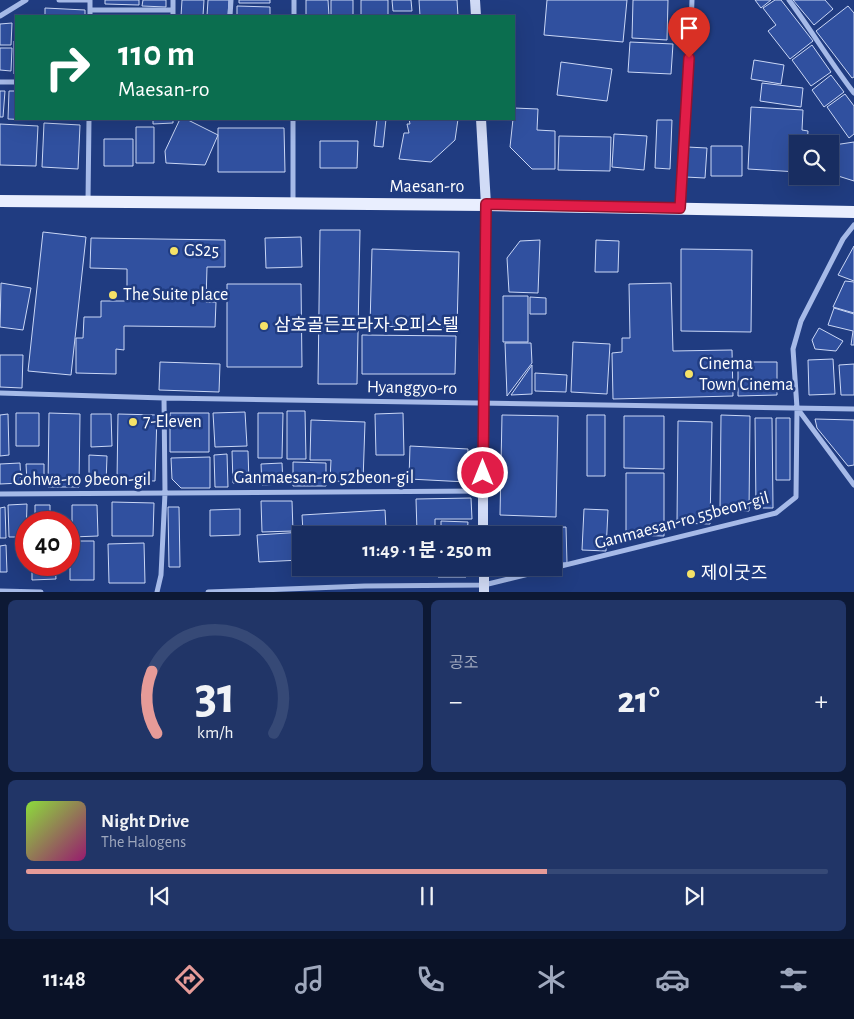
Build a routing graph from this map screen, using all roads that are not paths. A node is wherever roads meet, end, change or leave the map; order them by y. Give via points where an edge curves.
1 (26, 0) edge
2 (59, 0) edge
3 (90, 0) edge
4 (173, 0) edge
5 (231, 0) edge
6 (294, 0) edge
7 (475, 0) edge
8 (692, 0) edge
9 (788, 0) edge
10 (173, 10) junction
11 (90, 13) edge
12 (173, 15) edge
13 (230, 15) edge
14 (294, 15) edge
15 (476, 15) edge
16 (0, 16) edge
17 (0, 82) edge
18 (15, 82) edge
19 (854, 93) edge
20 (89, 120) edge
21 (293, 120) edge
22 (481, 120) edge
23 (0, 201) edge
24 (88, 201) junction
25 (293, 203) junction
26 (486, 204) junction
27 (680, 208) junction
28 (854, 212) edge
29 (854, 224) edge
30 (0, 393) edge
31 (164, 398) junction
32 (483, 402) junction
33 (797, 408) junction
34 (854, 409) edge
35 (854, 485) edge
36 (483, 491) junction
37 (165, 493) junction
38 (0, 494) edge
39 (484, 526) edge
40 (365, 586) junction
41 (484, 588) edge
42 (0, 591) edge
43 (40, 592) edge
44 (157, 592) edge
45 (208, 592) edge
46 (360, 592) edge

1 - 16 street
2 - 3 street
3 - 11 street
4 - 10 street
5 - 13 street
6 - 14 street
7 - 15 street
8 - 27 street
9 - 19 street
10 - 11 street
10 - 12 street
17 - 18 street
20 - 24 street
21 - 25 street
22 - 26 street
23 - 24 main road, Maesan-ro
24 - 25 main road, Maesan-ro
25 - 26 main road, Maesan-ro
26 - 27 main road, Maesan-ro
26 - 32 street
27 - 28 main road, Maesan-ro
29 - 33 street via 801,321 793,349
30 - 31 street, Hyanggyo-ro
31 - 32 street, Hyanggyo-ro
31 - 37 street
32 - 33 street, Hyanggyo-ro
32 - 36 street
33 - 34 street, Hyanggyo-ro
33 - 35 street
33 - 41 street, Ganmaesan-ro 55beon-gil via 796,497 776,513
36 - 37 street, Ganmaesan-ro 52beon-gil
36 - 39 street
37 - 38 street, Gohwa-ro 9beon-gil
37 - 44 street via 161,575
40 - 41 street
40 - 45 street
40 - 46 street
42 - 43 street

